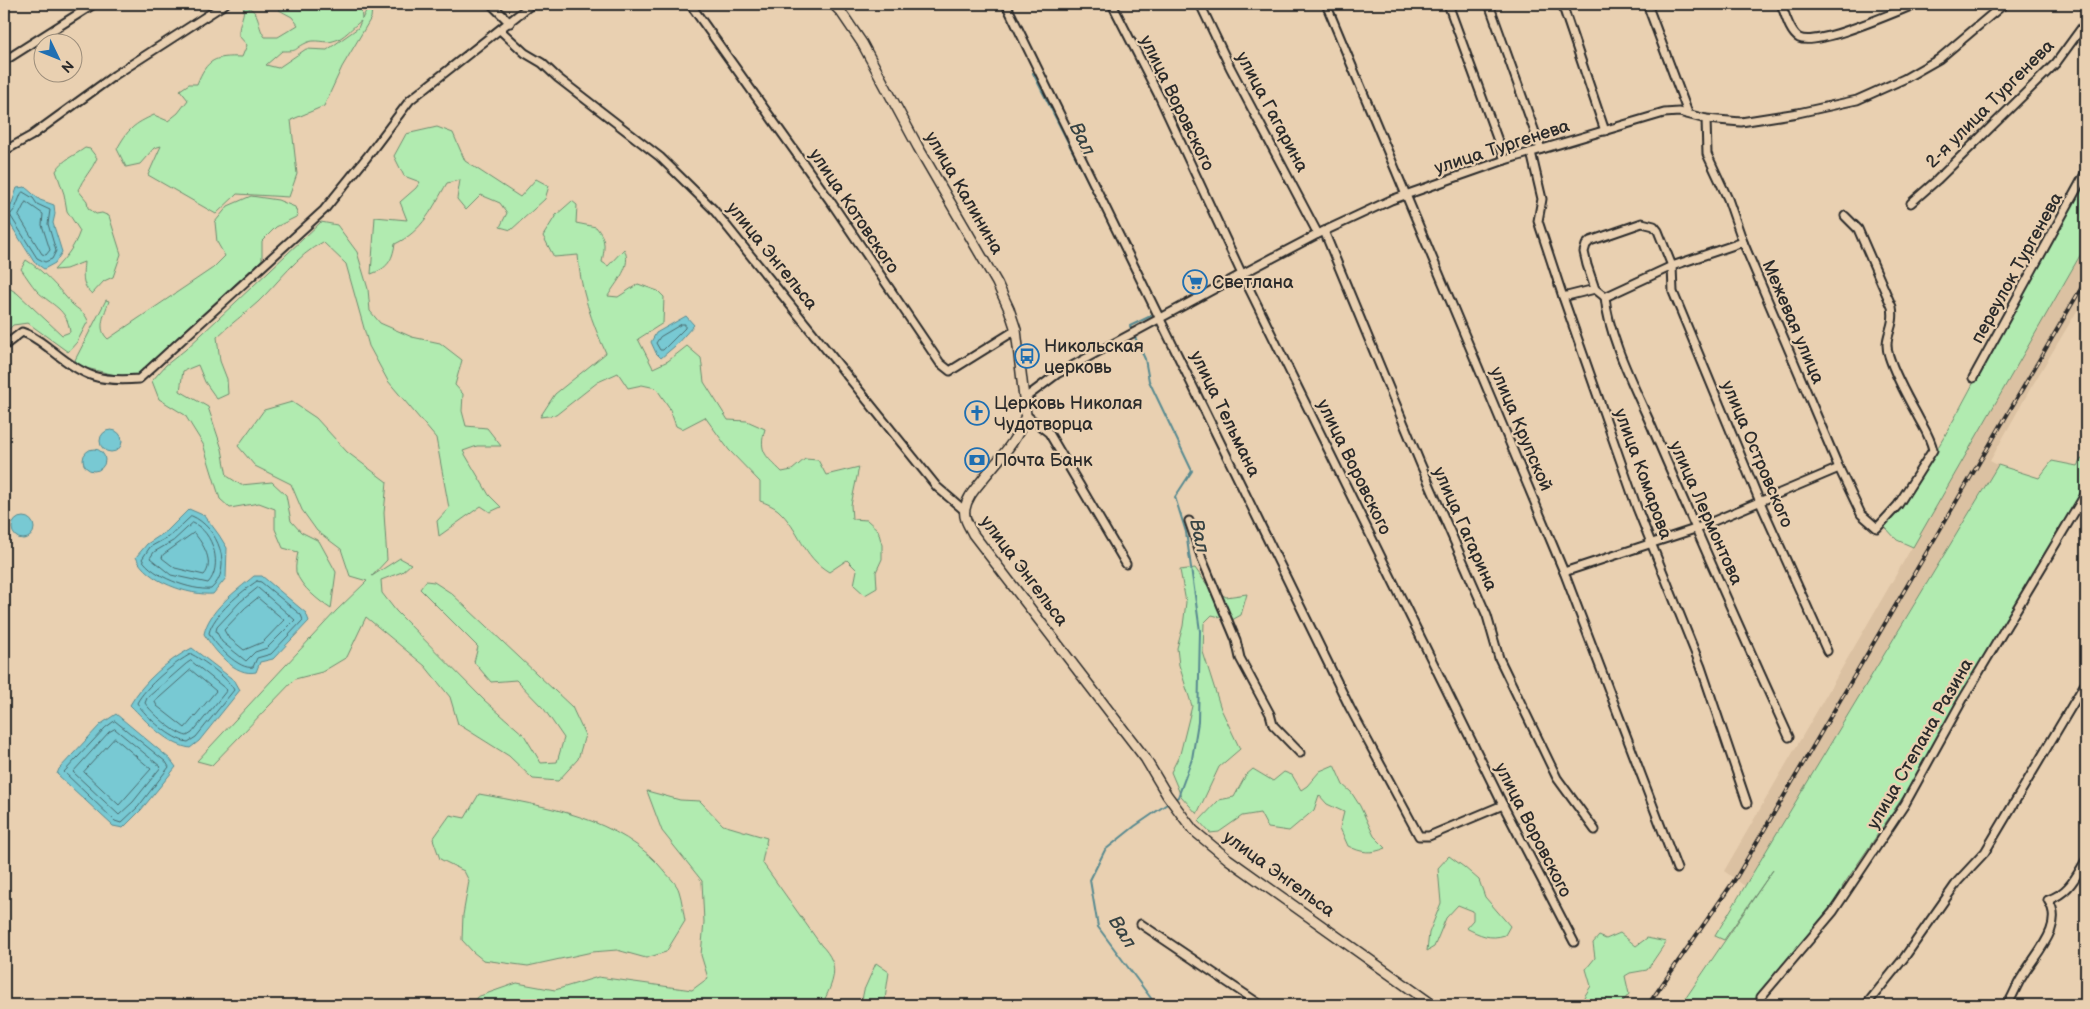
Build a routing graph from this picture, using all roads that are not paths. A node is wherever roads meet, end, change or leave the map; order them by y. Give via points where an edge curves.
1 (94, 4) edge
2 (225, 4) edge
3 (491, 4) edge
4 (532, 4) edge
5 (690, 4) edge
6 (833, 4) edge
7 (1006, 4) edge
8 (1112, 4) edge
9 (1200, 4) edge
10 (1326, 4) edge
11 (1448, 4) edge
12 (1490, 4) edge
13 (1562, 4) edge
14 (1647, 4) edge
15 (1782, 4) edge
16 (1916, 4) edge
17 (2004, 4) edge
18 (2086, 22) edge
19 (510, 23) junction
20 (500, 30) junction
21 (4, 61) edge
22 (1688, 113) junction
23 (1706, 119) junction
24 (1605, 131) junction
25 (1541, 149) junction
26 (4, 151) edge
27 (1531, 152) junction
28 (1505, 160) junction
29 (2086, 172) edge
30 (1406, 195) junction
31 (1911, 203) dead end
32 (1845, 216) dead end
33 (1321, 232) junction
34 (1742, 242) junction
35 (1672, 266) junction
36 (1242, 274) junction
37 (1595, 289) junction
38 (1563, 297) junction
39 (1605, 297) junction
40 (1160, 318) junction
41 (1016, 330) junction
42 (4, 346) edge
43 (1973, 378) dead end
44 (1025, 398) junction
45 (1026, 415) junction
46 (1839, 468) junction
47 (2086, 493) edge
48 (1760, 502) junction
49 (964, 510) junction
50 (1189, 522) dead end
51 (1695, 529) junction
52 (1652, 543) junction
53 (1126, 564) dead end
54 (1564, 572) junction
55 (1827, 651) dead end
56 (2086, 682) edge
57 (1789, 737) dead end
58 (1300, 753) dead end
59 (1746, 803) dead end
60 (1503, 805) junction
61 (1595, 830) dead end
62 (2086, 860) edge
63 (1678, 869) dead end
64 (1141, 924) dead end
65 (1574, 942) dead end
66 (1761, 997) dead end
67 (1261, 1005) edge
68 (1433, 1005) edge
69 (1866, 1005) edge
70 (2007, 1005) edge

1 - 21 street
2 - 26 street
3 - 19 street
4 - 19 street
5 - 41 street, улица Котовского via 940,363 950,370
6 - 41 street, улица Калинина via 862,43 997,283
7 - 40 street, улица Тельмана
8 - 36 street, улица Воровского
9 - 33 street, улица Гагарина via 1230,67
10 - 30 street, улица Крупской
11 - 28 street
12 - 25 street
13 - 24 street
14 - 22 street
15 - 16 street via 1792,31 1804,40 1854,28
17 - 23 street, улица Тургенева via 1939,59 1904,80 1856,100 1741,122
18 - 31 street, 2-я улица Тургенева via 2056,63
19 - 20 street
20 - 42 street via 410,100 324,210 139,379 100,380 70,365 33,335 22,332
20 - 49 street, улица Энгельса via 524,53 542,63 660,157 713,209 937,488
22 - 23 street, улица Тургенева
22 - 24 street, улица Тургенева via 1664,114
23 - 34 street, Межевая улица via 1707,154 1728,199
24 - 25 street, улица Тургенева
25 - 27 street, улица Тургенева
27 - 28 street, улица Тургенева
27 - 38 street, улица Комарова via 1542,199 1538,221
28 - 30 street, улица Тургенева
29 - 43 street, переулок Тургенева
30 - 33 street, улица Тургенева
30 - 54 street, улица Крупской
32 - 46 street, Межевая улица via 1858,229 1892,307 1894,318 1886,344 1889,356 1916,415 1930,436 1933,450 1898,505 1877,528 1862,514
33 - 36 street, улица Тургенева
33 - 61 street, улица Гагарина via 1487,616 1499,658 1557,778
34 - 35 street
34 - 46 street, Межевая улица
35 - 37 street, улица Островского via 1658,231 1642,223 1586,245 1584,252
35 - 39 street
35 - 48 street, улица Островского via 1673,292
36 - 40 street, улица Тургенева
36 - 60 street, улица Воровского
37 - 38 street
37 - 39 street
38 - 52 street, улица Комарова
39 - 51 street, улица Лермонтова via 1618,347
40 - 44 street, улица Тургенева via 1058,374
40 - 60 street, улица Тельмана via 1350,708 1419,836 1429,836
41 - 44 street, улица Калинина
44 - 45 street, улица Калинина
45 - 49 street, улица Калинина via 1015,439 968,497
45 - 53 street via 1049,433
46 - 48 street
47 - 66 street, улица Степана Разина via 1963,699 1905,804 1833,912
48 - 51 street
48 - 55 street, улица Островского
49 - 68 street, улица Энгельса via 973,534 1145,758 1193,830 1228,860
50 - 58 street via 1236,640 1240,658 1273,725
51 - 52 street
51 - 57 street, улица Лермонтова
52 - 54 street
52 - 59 street, улица Комарова via 1701,667
54 - 63 street, улица Крупской
56 - 69 street via 1985,852 1958,881 1904,958
60 - 65 street, улица Воровского
62 - 70 street via 2071,885 2059,896 2048,900 2054,908 2054,919 2045,943
64 - 67 street

